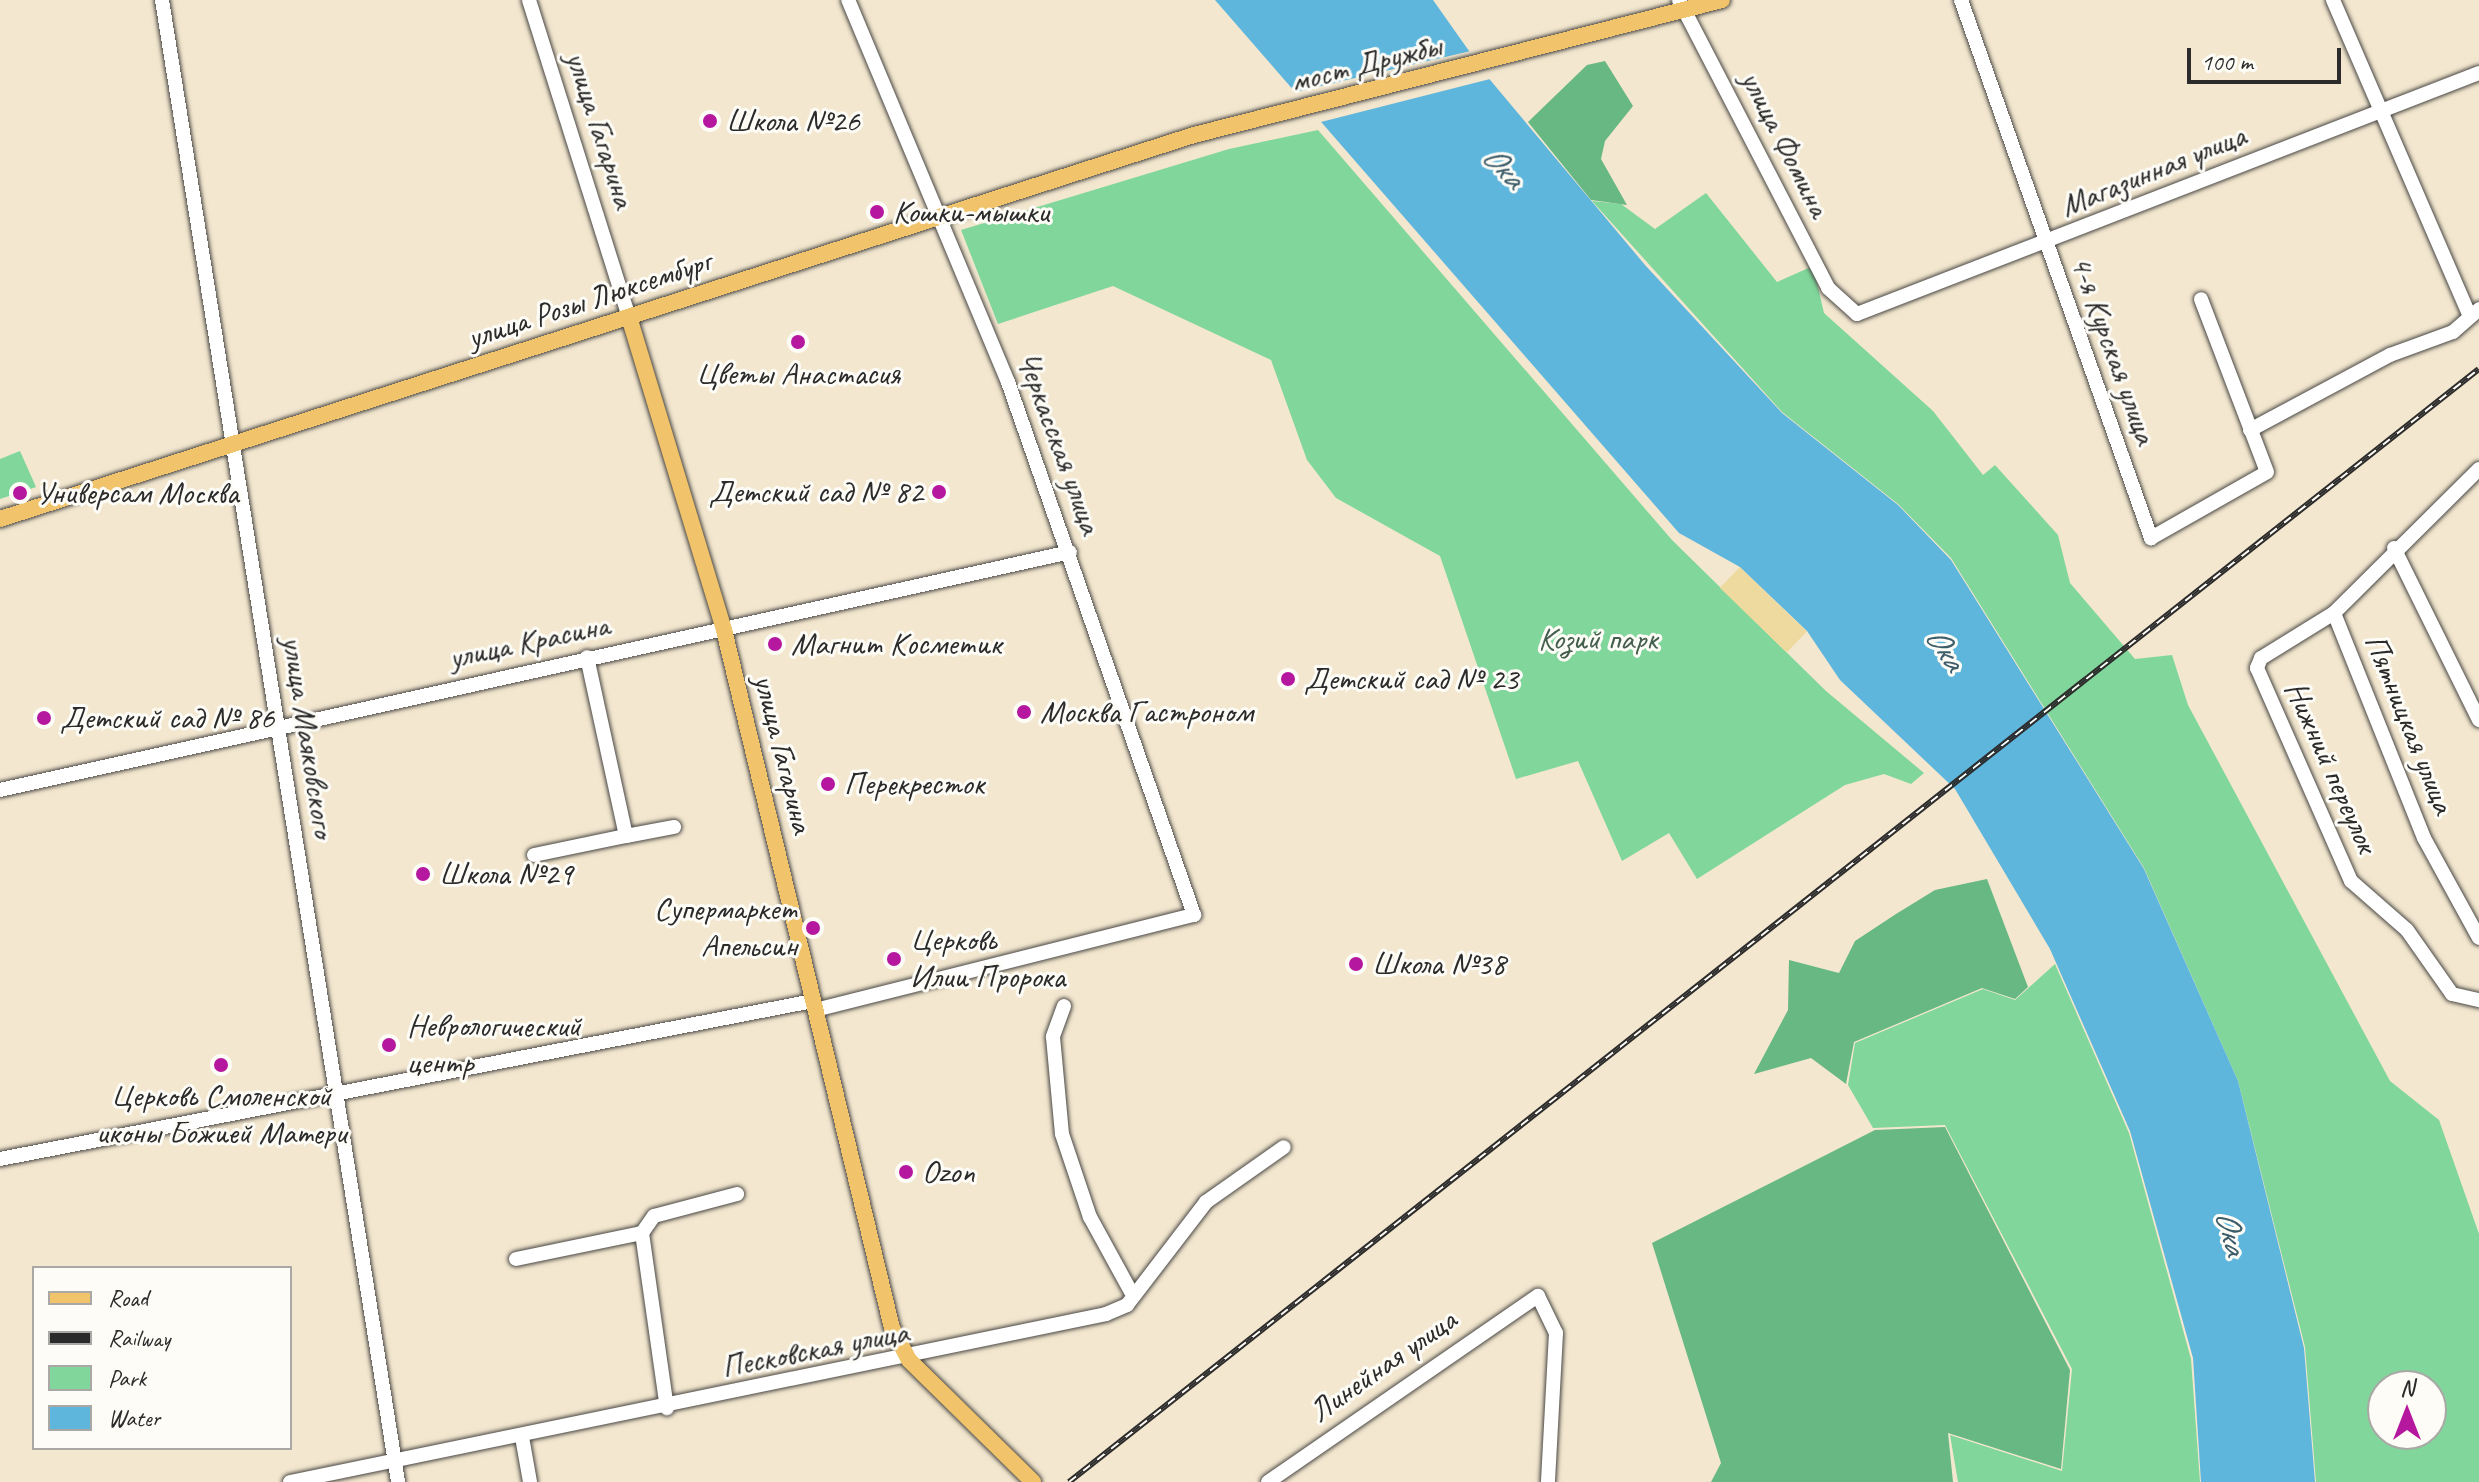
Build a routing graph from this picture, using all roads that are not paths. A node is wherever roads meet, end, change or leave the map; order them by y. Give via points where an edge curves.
1 (162, 0) edge
2 (529, 0) edge
3 (848, 0) edge
4 (1722, 0) edge
5 (1961, 0) edge
6 (2333, 0) edge
7 (1682, 6) edge
8 (2479, 73) edge
9 (2381, 110) junction
10 (1194, 135) joint
11 (941, 216) junction
12 (2044, 245) junction
13 (2201, 299) dead end
14 (1847, 310) joint
15 (2474, 312) edge
16 (629, 317) junction
17 (2250, 430) junction
18 (234, 444) junction
19 (2479, 469) edge
20 (0, 519) edge
21 (2394, 548) junction
22 (1070, 552) junction
23 (2334, 613) junction
24 (724, 630) junction
25 (587, 657) junction
26 (2479, 720) edge
27 (279, 727) junction
28 (0, 790) edge
29 (674, 827) dead end
30 (626, 836) junction
31 (534, 855) dead end
32 (2479, 938) edge
33 (2479, 1000) edge
34 (814, 1006) junction
35 (1064, 1006) dead end
36 (334, 1094) junction
37 (1284, 1147) dead end
38 (0, 1159) edge
39 (737, 1194) dead end
40 (642, 1233) junction
41 (516, 1259) dead end
42 (1131, 1292) junction
43 (909, 1360) junction
44 (667, 1408) junction
45 (522, 1437) junction
46 (397, 1462) junction
47 (290, 1482) edge
48 (398, 1482) edge
49 (530, 1482) edge
50 (1033, 1482) edge
51 (1268, 1482) edge
52 (1548, 1482) edge

1 - 18 street, улица Маяковского
2 - 16 street, улица Гагарина
3 - 11 street, Черкасская улица
4 - 7 main road, мост Дружбы
5 - 12 street, 4-я Курская улица
6 - 9 street
7 - 10 main road, мост Дружбы via 1552,48
7 - 14 street, улица Фомина via 1828,288
8 - 9 street, Магазинная улица
9 - 12 street, Магазинная улица
9 - 15 street
10 - 11 main road, улица Розы Люксембург
11 - 16 main road, улица Розы Люксембург
11 - 22 street, Черкасская улица
12 - 14 street, Магазинная улица via 1867,313
12 - 17 street, 4-я Курская улица via 2151,538 2267,472
13 - 17 street
15 - 17 street via 2453,332 2390,355
16 - 18 main road, улица Розы Люксембург
16 - 24 main road, улица Гагарина
18 - 20 main road, улица Розы Люксембург
18 - 27 street, улица Маяковского
19 - 21 street
21 - 23 street
21 - 26 street
22 - 24 street, улица Красина
22 - 34 street, Черкасская улица via 1194,915
23 - 32 street, Пятницкая улица via 2424,838
23 - 33 street, Нижний переулок via 2261,658 2257,668 2351,881 2407,930 2452,994
24 - 25 street, улица Красина
24 - 34 main road, улица Гагарина
25 - 27 street, улица Красина
25 - 30 street
27 - 28 street, улица Красина
27 - 36 street, улица Маяковского
29 - 30 street
30 - 31 street
34 - 36 street
34 - 43 main road, улица Гагарина via 892,1328
35 - 42 street via 1053,1037 1062,1134 1090,1217
36 - 38 street
36 - 46 street, улица Маяковского
37 - 42 street, Песковская улица via 1206,1202
39 - 40 street via 654,1216
40 - 41 street
40 - 44 street
42 - 43 street, Песковская улица via 1127,1305 1106,1314
43 - 44 street, Песковская улица
43 - 50 main road, улица Гагарина
44 - 45 street, Песковская улица
45 - 46 street, Песковская улица
45 - 49 street
46 - 47 street, Песковская улица
46 - 48 street, улица Маяковского
51 - 52 street, Линейная улица via 1530,1296 1545,1300 1556,1333

